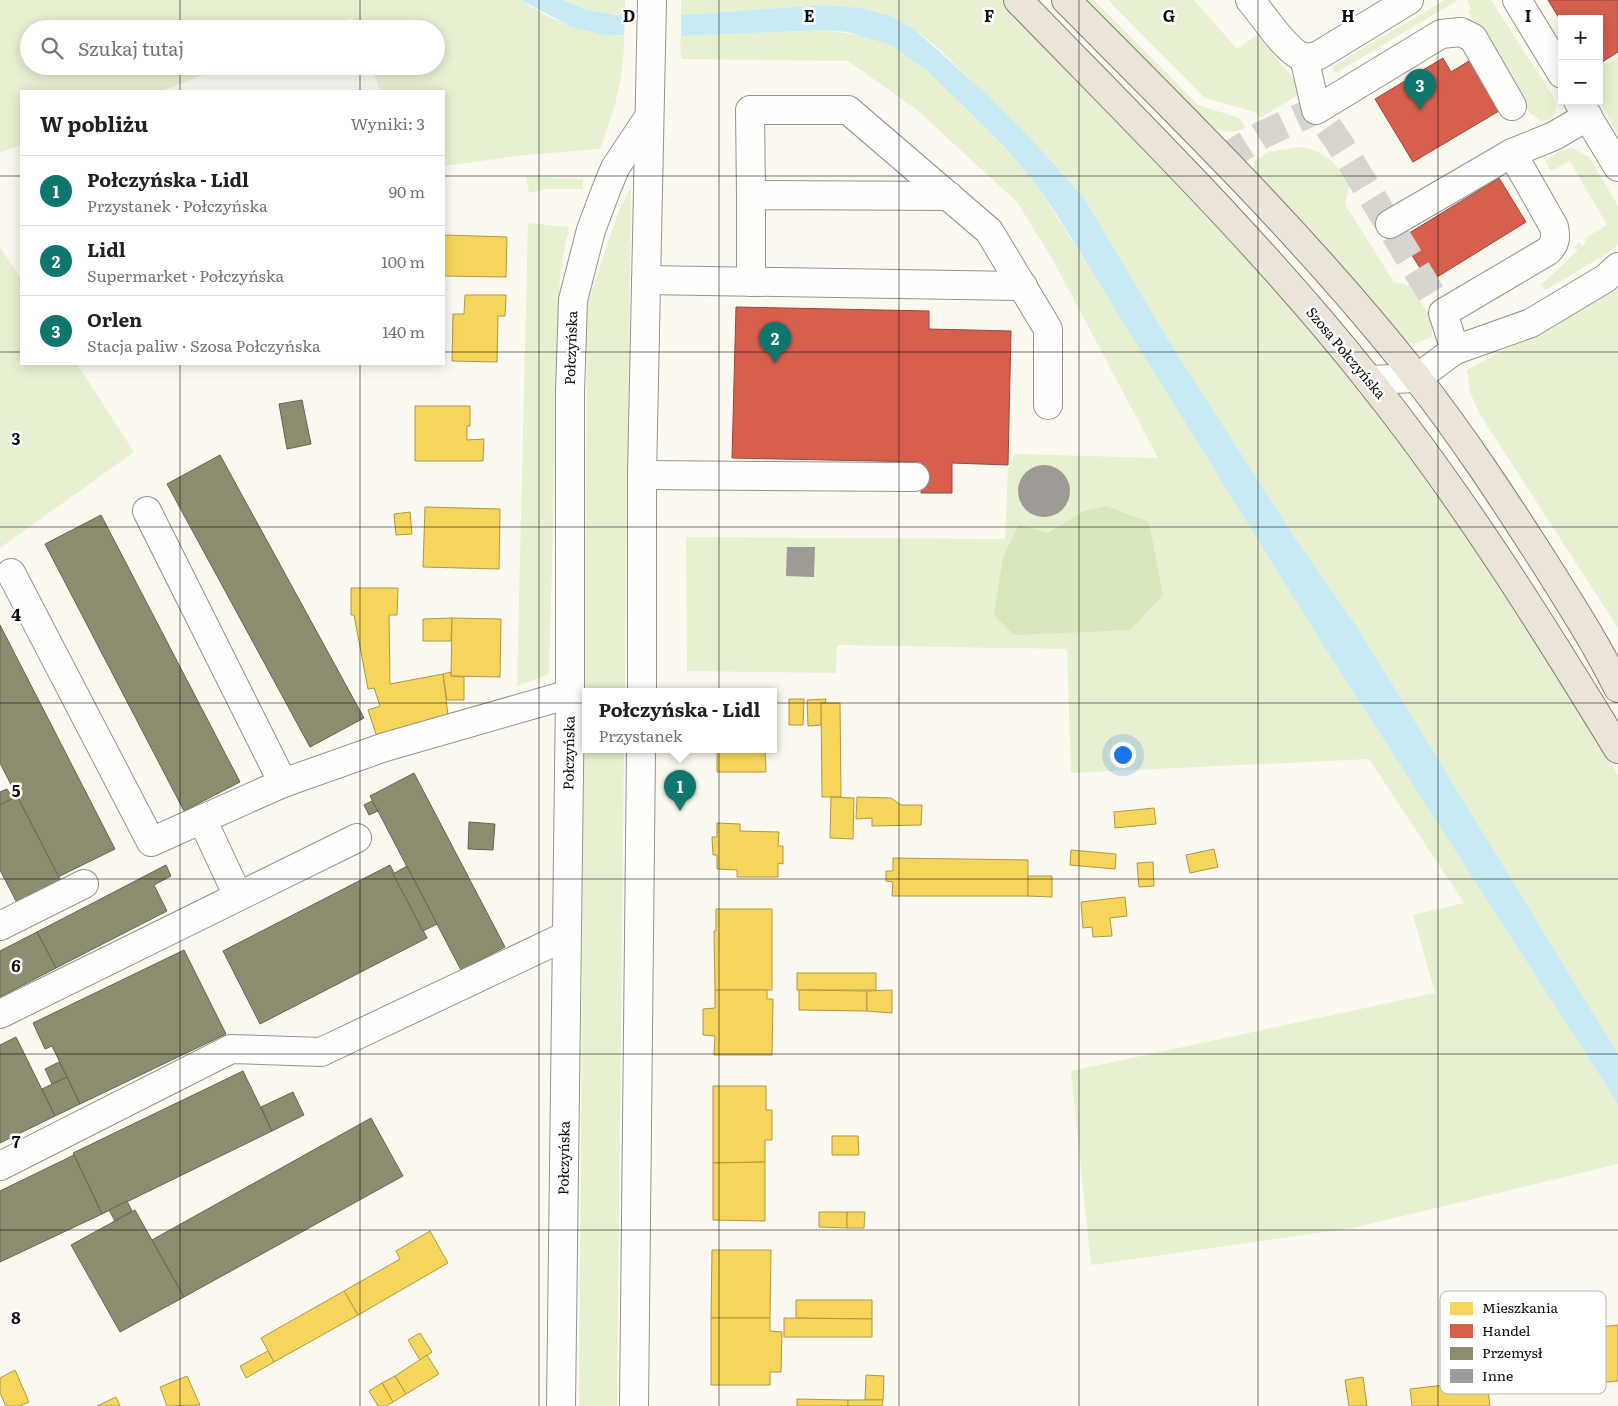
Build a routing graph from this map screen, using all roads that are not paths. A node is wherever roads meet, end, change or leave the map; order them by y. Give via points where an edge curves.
1 (652, 0) edge
2 (1018, 0) edge
3 (1066, 0) edge
4 (1250, 0) edge
5 (1409, 0) edge
6 (1517, 0) edge
7 (1304, 57) junction
8 (1558, 67) edge
9 (1512, 106) dead end
10 (1583, 109) edge
11 (649, 117) junction
12 (1512, 153) junction
13 (1618, 167) edge
14 (751, 195) junction
15 (949, 196) junction
16 (1390, 224) dead end
17 (1618, 267) edge
18 (646, 280) junction
19 (751, 282) junction
20 (1023, 286) junction
21 (1454, 350) junction
22 (1417, 378) junction
23 (1369, 380) junction
24 (1048, 405) dead end
25 (642, 475) junction
26 (915, 477) dead end
27 (147, 511) dead end
28 (11, 573) dead end
29 (642, 688) edge
30 (1618, 688) edge
31 (570, 694) junction
32 (1618, 750) edge
33 (641, 753) edge
34 (283, 783) junction
35 (202, 819) junction
36 (357, 838) dead end
37 (84, 884) dead end
38 (238, 896) junction
39 (0, 926) edge
40 (566, 936) junction
41 (0, 1014) edge
42 (0, 1166) edge
43 (561, 1406) edge
44 (634, 1406) edge

1 - 11 street
2 - 23 main road, Szosa Połczyńska via 1199,186
3 - 22 main road via 1230,166
4 - 7 street via 1291,49
5 - 7 street via 1316,56
6 - 8 street
7 - 9 street via 1316,110 1441,34 1461,32 1473,38
10 - 12 street via 1554,136
10 - 13 street
11 - 18 street
11 - 31 street, Połczyńska via 615,168 591,230 573,300
12 - 16 street
12 - 21 street via 1554,227 1554,245 1443,313
14 - 15 street
14 - 15 street via 750,110 848,110
14 - 19 street
15 - 20 street via 989,231
17 - 21 street via 1606,278 1531,322
18 - 19 street
18 - 25 street
19 - 20 street
20 - 24 street via 1048,329
21 - 22 street
22 - 23 street
22 - 30 main road via 1495,485
23 - 32 main road, Szosa Połczyńska via 1482,534
25 - 26 street
25 - 29 street
27 - 34 street
28 - 35 street via 151,842
31 - 34 street via 385,747
31 - 40 street, Połczyńska
33 - 44 street
34 - 35 street
35 - 38 street
36 - 38 street
37 - 39 street
38 - 41 street
40 - 42 street via 321,1052 231,1049
40 - 43 street, Połczyńska

